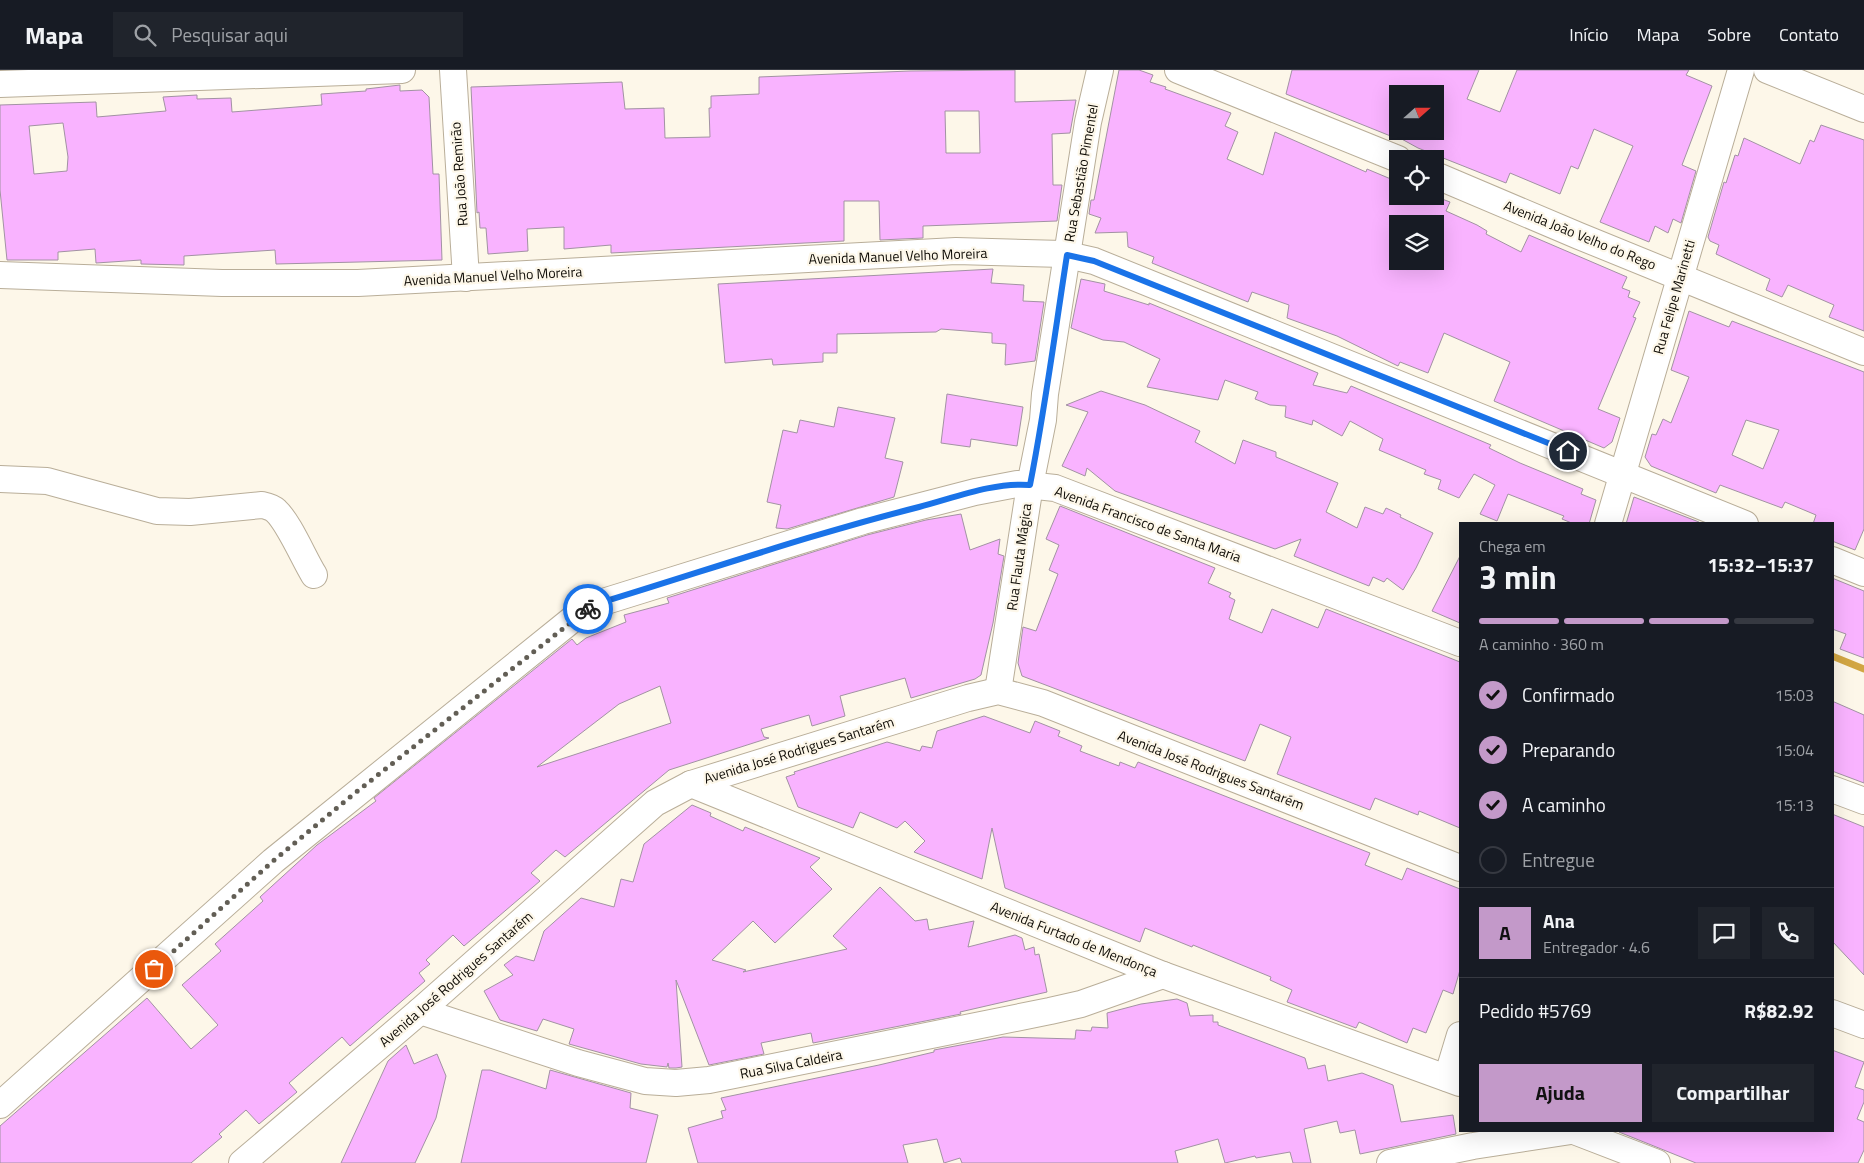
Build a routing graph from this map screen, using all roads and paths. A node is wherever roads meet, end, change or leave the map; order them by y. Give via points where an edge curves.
1 (402, 70) edge
2 (453, 70) edge
3 (1100, 70) edge
4 (1178, 70) edge
5 (1741, 70) edge
6 (1767, 70) edge
7 (284, 72) edge
8 (0, 84) edge
9 (1864, 109) edge
10 (1389, 155) edge
11 (1444, 179) edge
12 (1067, 255) junction
13 (0, 275) edge
14 (1680, 276) junction
15 (466, 278) junction
16 (1864, 352) edge
17 (1045, 394) joint
18 (1622, 473) junction
19 (0, 479) edge
20 (1030, 485) junction
21 (1609, 522) edge
22 (1739, 522) edge
23 (1834, 561) edge
24 (1864, 573) edge
25 (314, 576) dead end
26 (1459, 643) edge
27 (998, 691) junction
28 (692, 784) junction
29 (1834, 790) edge
30 (1864, 801) edge
31 (1459, 868) edge
32 (1163, 976) junction
33 (420, 1011) junction
34 (1834, 1014) edge
35 (1864, 1025) edge
36 (1459, 1042) edge
37 (1454, 1080) edge
38 (0, 1105) edge
39 (1560, 1132) edge
40 (1575, 1132) edge
41 (1477, 1139) edge
42 (242, 1163) edge
43 (1390, 1163) edge
44 (1656, 1163) edge

1 - 7 street
2 - 15 street, Rua João Remirão
3 - 12 street, Rua Sebastião Pimentel via 1088,122
4 - 10 street
5 - 14 street, Rua Felipe Marinetti
6 - 9 street
7 - 8 street
11 - 14 street, Avenida João Velho do Rego
12 - 15 street, Avenida Manuel Velho Moreira via 956,251
12 - 17 street, Rua Sebastião Pimentel
12 - 18 street, Avenida Manuel Velho Moreira via 1094,261
13 - 15 street, Avenida Manuel Velho Moreira via 261,283
14 - 16 street, Avenida João Velho do Rego
14 - 18 street, Rua Felipe Marinetti
17 - 20 street, Rua Flauta Mágica
18 - 21 street, Rua Felipe Marinetti
18 - 22 street, Avenida Manuel Velho Moreira
19 - 25 street via 47,481 157,511 270,506 282,520
20 - 26 street, Avenida Francisco de Santa Maria via 1055,488
20 - 27 street, Rua Flauta Mágica
20 - 38 street, Avenida Francisco de Santa Maria via 1017,484 975,492 863,521 589,608 273,861
23 - 24 street
27 - 28 street, Avenida José Rodrigues Santarém via 920,712
27 - 31 street, Avenida José Rodrigues Santarém via 1043,703
28 - 32 street, Avenida Furtado de Mendonça
28 - 33 street, Avenida José Rodrigues Santarém via 655,803
29 - 30 street
32 - 33 street, Rua Silva Caldeira via 1050,1012 710,1080 676,1083 645,1081 578,1063
32 - 37 street, Avenida Furtado de Mendonça
33 - 42 street, Avenida José Rodrigues Santarém
34 - 35 street
36 - 37 street
39 - 41 street
40 - 44 street
41 - 43 street

